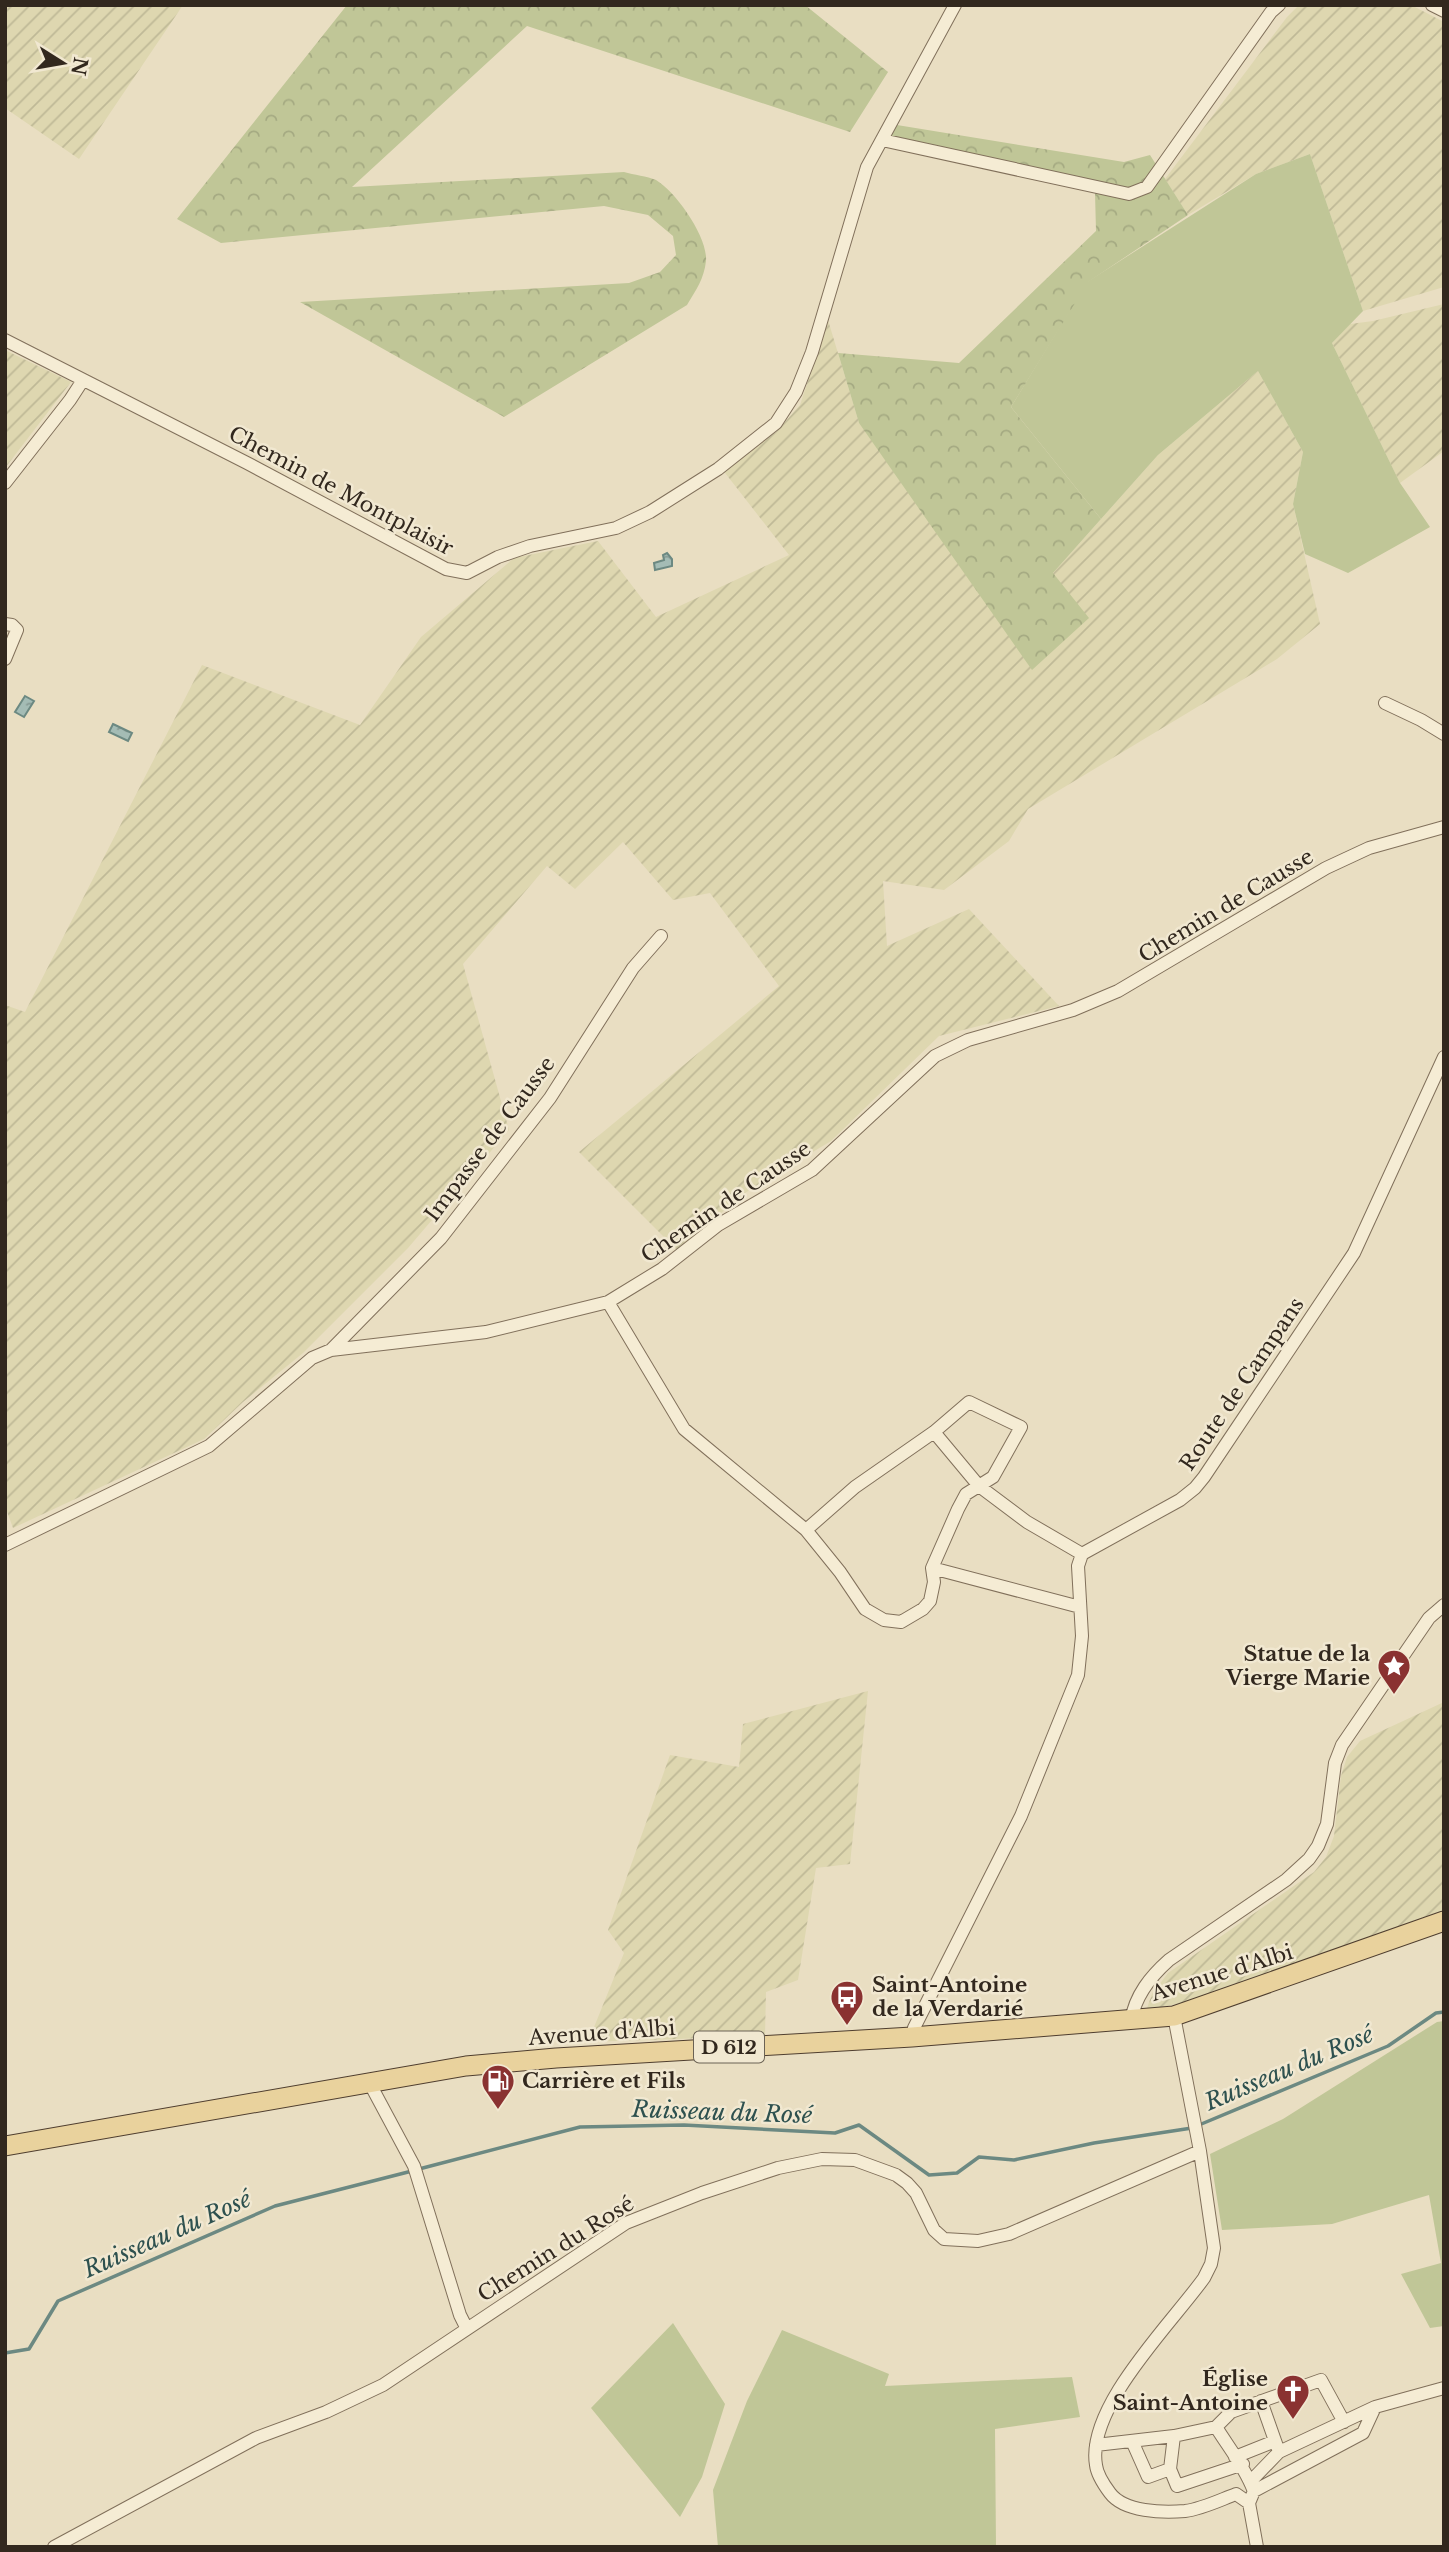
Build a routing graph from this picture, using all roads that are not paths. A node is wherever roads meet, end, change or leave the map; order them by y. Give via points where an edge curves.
1 (955, 5) edge
2 (1279, 5) edge
3 (1432, 5) edge
4 (1444, 11) edge
5 (882, 141) junction
6 (5, 340) edge
7 (83, 380) junction
8 (5, 484) edge
9 (5, 624) edge
10 (5, 659) edge
11 (1385, 703) dead end
12 (1444, 734) edge
13 (1444, 827) edge
14 (661, 936) dead end
15 (1444, 1057) edge
16 (608, 1302) junction
17 (331, 1350) junction
18 (934, 1432) junction
19 (979, 1486) junction
20 (806, 1530) junction
21 (5, 1545) edge
22 (1082, 1554) junction
23 (932, 1569) junction
24 (1444, 1605) edge
25 (1080, 1606) junction
26 (1444, 1921) edge
27 (1174, 2016) junction
28 (1131, 2021) junction
29 (912, 2037) junction
30 (369, 2082) junction
31 (5, 2146) edge
32 (1200, 2151) junction
33 (467, 2329) junction
34 (1444, 2388) edge
35 (1261, 2401) junction
36 (1375, 2407) junction
37 (1344, 2422) junction
38 (1216, 2427) junction
39 (1174, 2437) junction
40 (1132, 2441) junction
41 (1096, 2445) junction
42 (1277, 2447) junction
43 (1239, 2461) junction
44 (1170, 2469) junction
45 (1251, 2492) junction
46 (54, 2547) edge
47 (1257, 2547) edge

1 - 5 street, Chemin de Montplaisir
2 - 5 street via 1147,187 1129,194
3 - 4 street
5 - 7 street, Chemin de Montplaisir via 867,167 812,352 796,392 776,423 718,469 650,512 616,528 498,556 467,573 446,569
6 - 7 street, Chemin de Montplaisir
7 - 8 street
9 - 10 street via 17,630
11 - 12 street
13 - 16 street, Chemin de Causse via 1369,848 1326,868 1139,980 1090,1004 968,1040 935,1056 812,1170 718,1225 662,1269
14 - 17 street, Impasse de Causse via 633,968 550,1098 441,1238
15 - 22 street, Route de Campans via 1354,1253 1204,1477 1180,1500
16 - 17 street, Chemin de Causse via 486,1332
16 - 20 street via 684,1429
17 - 21 street, Chemin de Causse via 312,1358 209,1446
18 - 19 street
18 - 19 street via 969,1402 1021,1427 993,1478
18 - 20 street via 855,1487
19 - 22 street via 1027,1522
19 - 23 street via 966,1494
20 - 23 street via 865,1609 884,1620 901,1622 923,1609 933,1589
22 - 25 street via 1078,1566
23 - 25 street
24 - 28 street via 1429,1618 1342,1745 1335,1763 1327,1824 1309,1859 1155,1972 1136,2001
25 - 29 street via 1078,1675 1021,1816
26 - 27 main road, Avenue d'Albi / D 612
27 - 28 main road, Avenue d'Albi / D 612
27 - 32 street
28 - 29 main road, Avenue d'Albi / D 612
29 - 30 main road, Avenue d'Albi / D 612 via 556,2058 466,2066
30 - 31 main road, Avenue d'Albi / D 612
30 - 33 street via 415,2169
32 - 33 street, Chemin du Rosé via 1009,2234 978,2241 938,2235 916,2193 880,2168 822,2159 778,2168 626,2224
32 - 41 street via 1215,2240 1211,2264 1116,2393
33 - 46 street, Chemin du Rosé via 383,2385 256,2438
34 - 36 street
35 - 37 street via 1321,2380
35 - 38 street via 1231,2412
35 - 42 street
36 - 37 street
36 - 45 street via 1363,2433
37 - 42 street
38 - 39 street
38 - 43 street
39 - 40 street
39 - 44 street
40 - 41 street
40 - 44 street via 1148,2477
41 - 45 street via 1096,2466 1104,2485 1115,2501 1129,2507 1186,2511
42 - 43 street
42 - 45 street
43 - 44 street via 1177,2486
43 - 45 street
45 - 47 street

